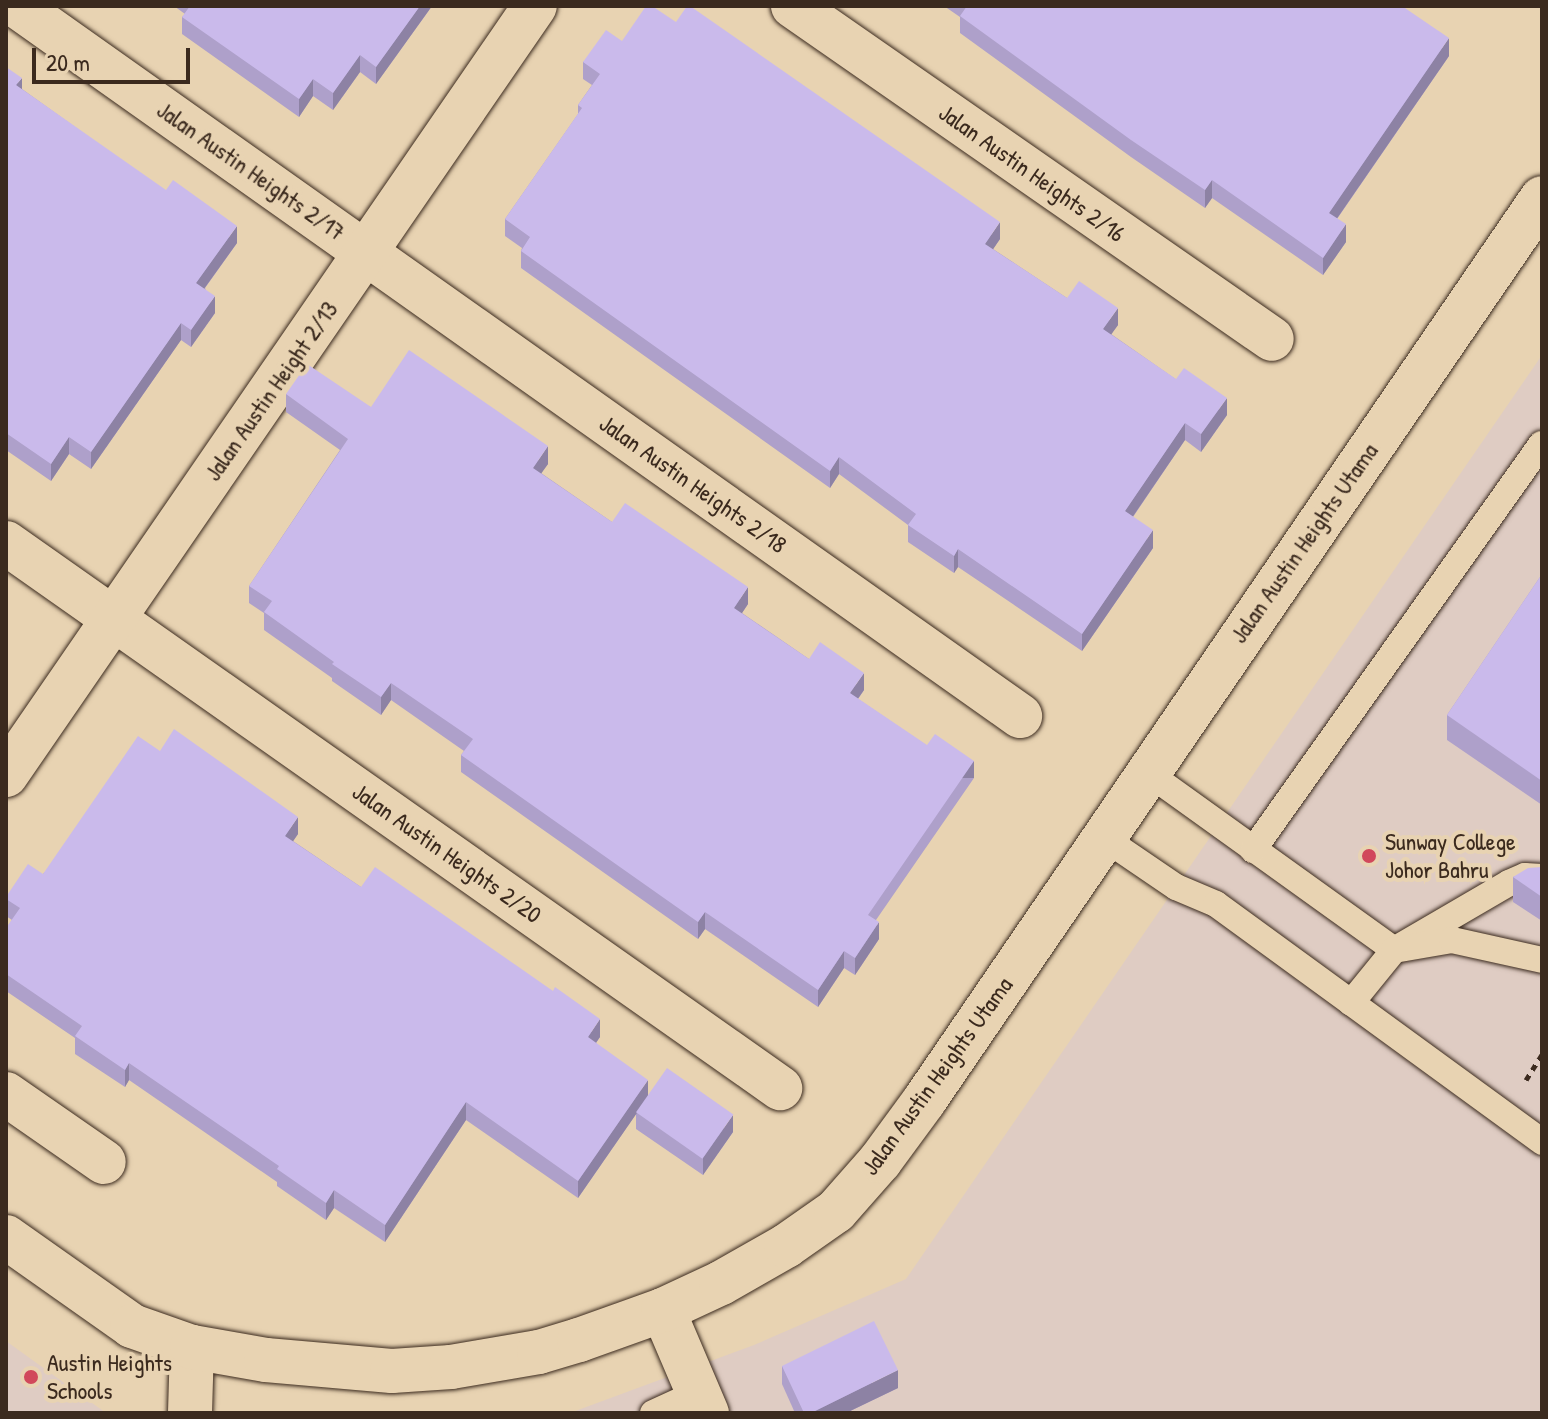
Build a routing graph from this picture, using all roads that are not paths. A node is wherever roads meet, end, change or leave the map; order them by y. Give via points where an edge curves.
1 (17, 6) edge
2 (535, 6) edge
3 (793, 6) edge
4 (1542, 198) edge
5 (366, 253) junction
6 (1272, 339) dead end
7 (1542, 444) edge
8 (6, 543) edge
9 (114, 619) junction
10 (1020, 716) dead end
11 (1148, 773) junction
12 (6, 775) edge
13 (1104, 838) junction
14 (1253, 850) junction
15 (1542, 877) edge
16 (1394, 950) junction
17 (1542, 960) edge
18 (1351, 1003) junction
19 (780, 1088) dead end
20 (6, 1094) edge
21 (1542, 1142) edge
22 (104, 1162) dead end
23 (6, 1237) edge
24 (663, 1310) junction
25 (192, 1347) junction
26 (702, 1403) edge
27 (190, 1413) edge
28 (653, 1413) edge

1 - 5 street, Jalan Austin Heights 2/17
2 - 5 street, Jalan Austin Height 2/13
3 - 6 street, Jalan Austin Heights 2/16
4 - 11 street, Jalan Austin Heights Utama
5 - 9 street, Jalan Austin Height 2/13
5 - 10 street, Jalan Austin Heights 2/18
7 - 14 lane
8 - 9 street, Jalan Austin Heights 2/20
9 - 12 street, Jalan Austin Height 2/13
9 - 19 street, Jalan Austin Heights 2/20
11 - 13 street, Jalan Austin Heights Utama
11 - 14 lane
13 - 18 lane via 1176,887 1216,904
13 - 24 street, Jalan Austin Heights Utama via 924,1101 836,1211 747,1269
14 - 16 lane
15 - 16 lane via 1525,876 1509,883
16 - 17 lane via 1452,940
16 - 18 lane
18 - 21 lane
20 - 22 street
23 - 25 street, Jalan Austin Heights Utama via 132,1326
24 - 25 street, Jalan Austin Heights Utama via 539,1352 451,1367 392,1371 266,1360
24 - 26 street
25 - 27 street
26 - 28 lane

